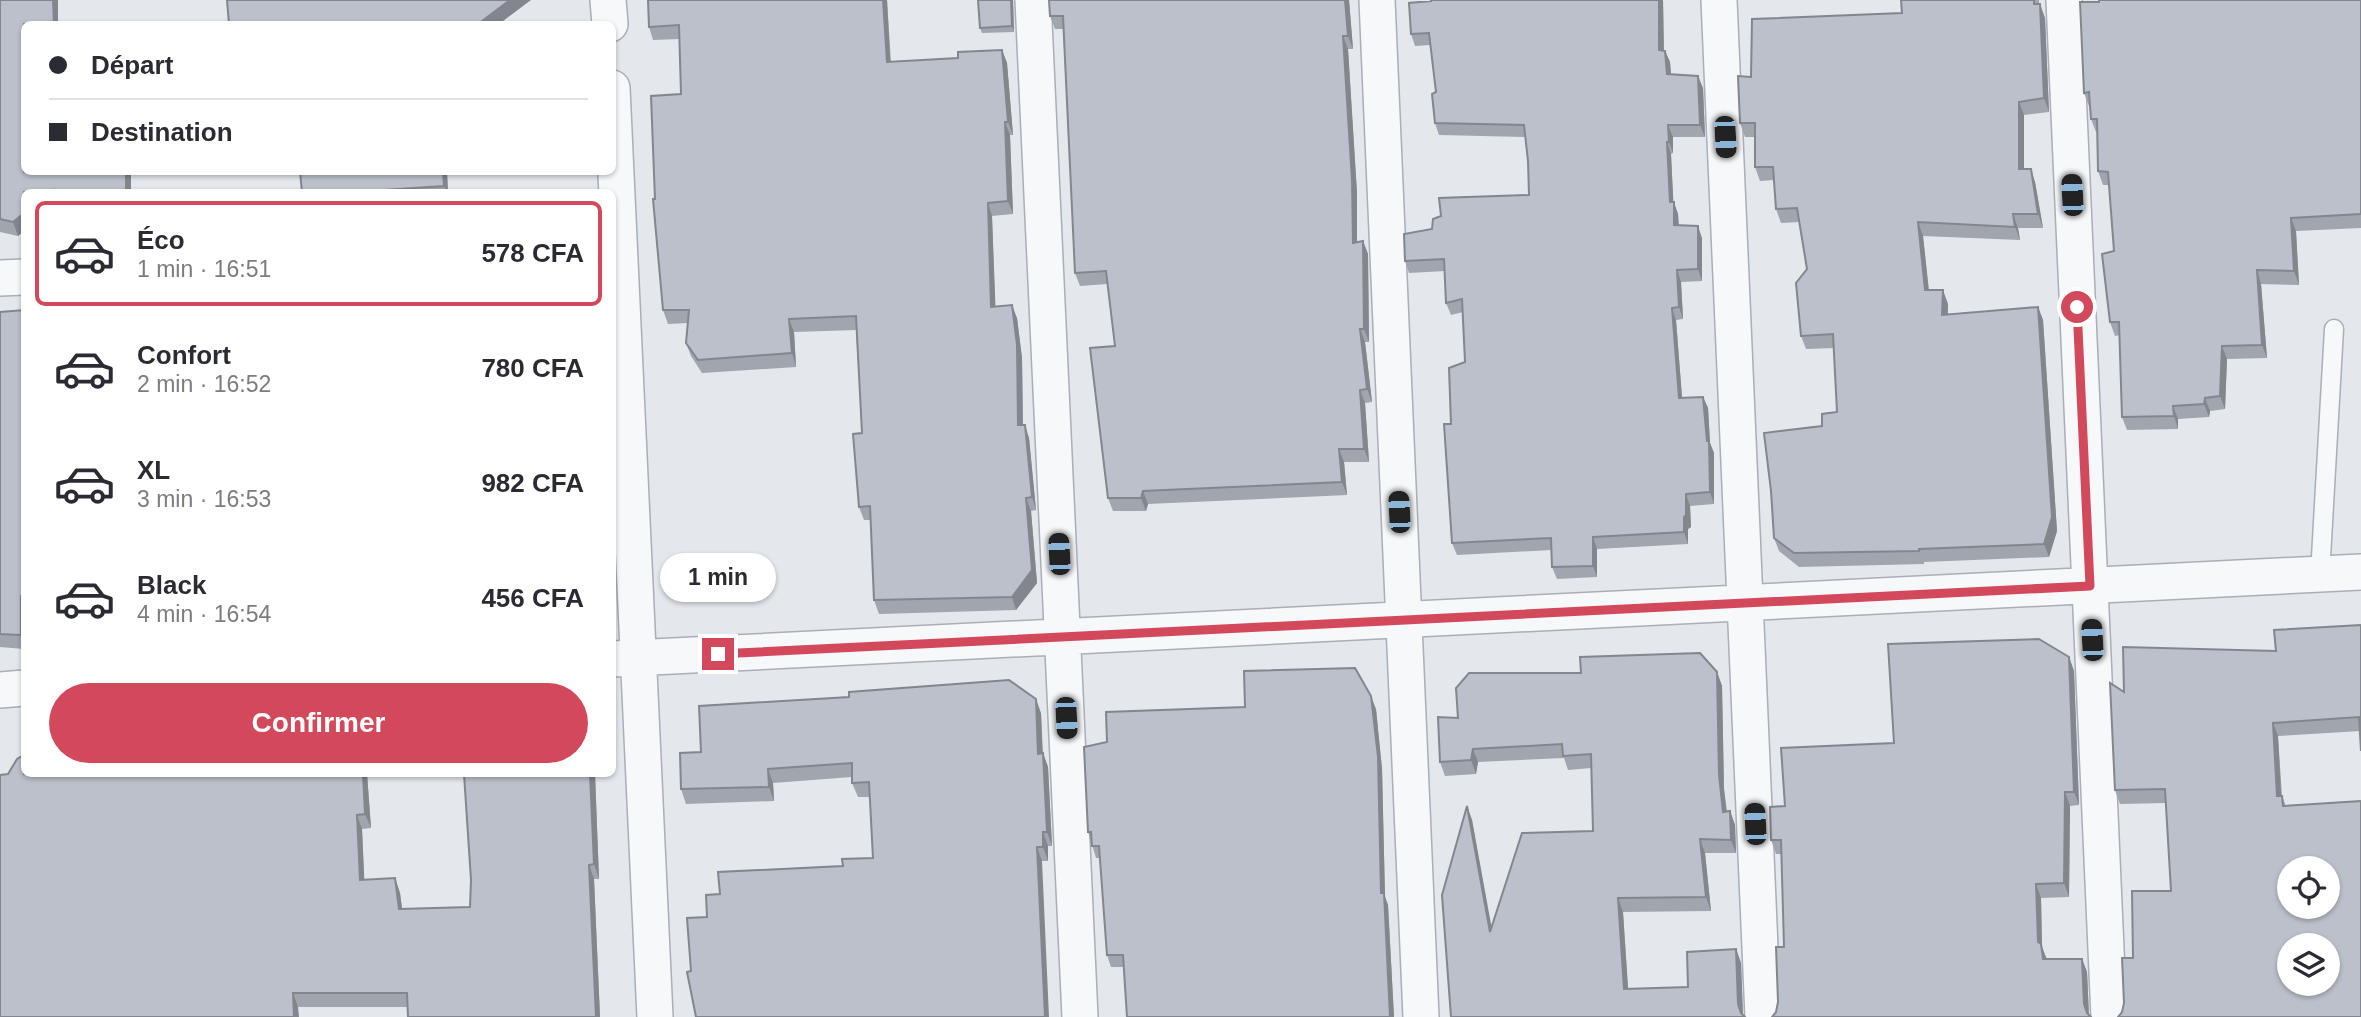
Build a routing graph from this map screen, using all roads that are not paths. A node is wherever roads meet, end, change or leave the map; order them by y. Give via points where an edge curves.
1 (608, 0) edge
2 (1033, 0) edge
3 (1377, 0) edge
4 (1719, 0) edge
5 (2064, 0) edge
6 (610, 21) edge
7 (616, 252) edge
8 (21, 277) edge
9 (0, 278) edge
10 (2334, 329) dead end
11 (2361, 572) edge
12 (2320, 575) junction
13 (2090, 586) junction
14 (1745, 603) junction
15 (1404, 620) junction
16 (1062, 637) junction
17 (625, 658) edge
18 (21, 688) edge
19 (0, 690) edge
20 (655, 1017) edge
21 (1080, 1017) edge
22 (1421, 1017) edge
23 (1763, 1017) edge
24 (2109, 1017) edge

1 - 6 street
2 - 16 street
3 - 15 street
4 - 14 street
5 - 13 street
7 - 17 street
8 - 9 street
10 - 12 lane
11 - 12 street
12 - 13 street
13 - 14 street
13 - 24 street
14 - 15 street
14 - 23 street
15 - 16 street
15 - 22 street
16 - 17 street
16 - 21 street
17 - 20 street
18 - 19 street

